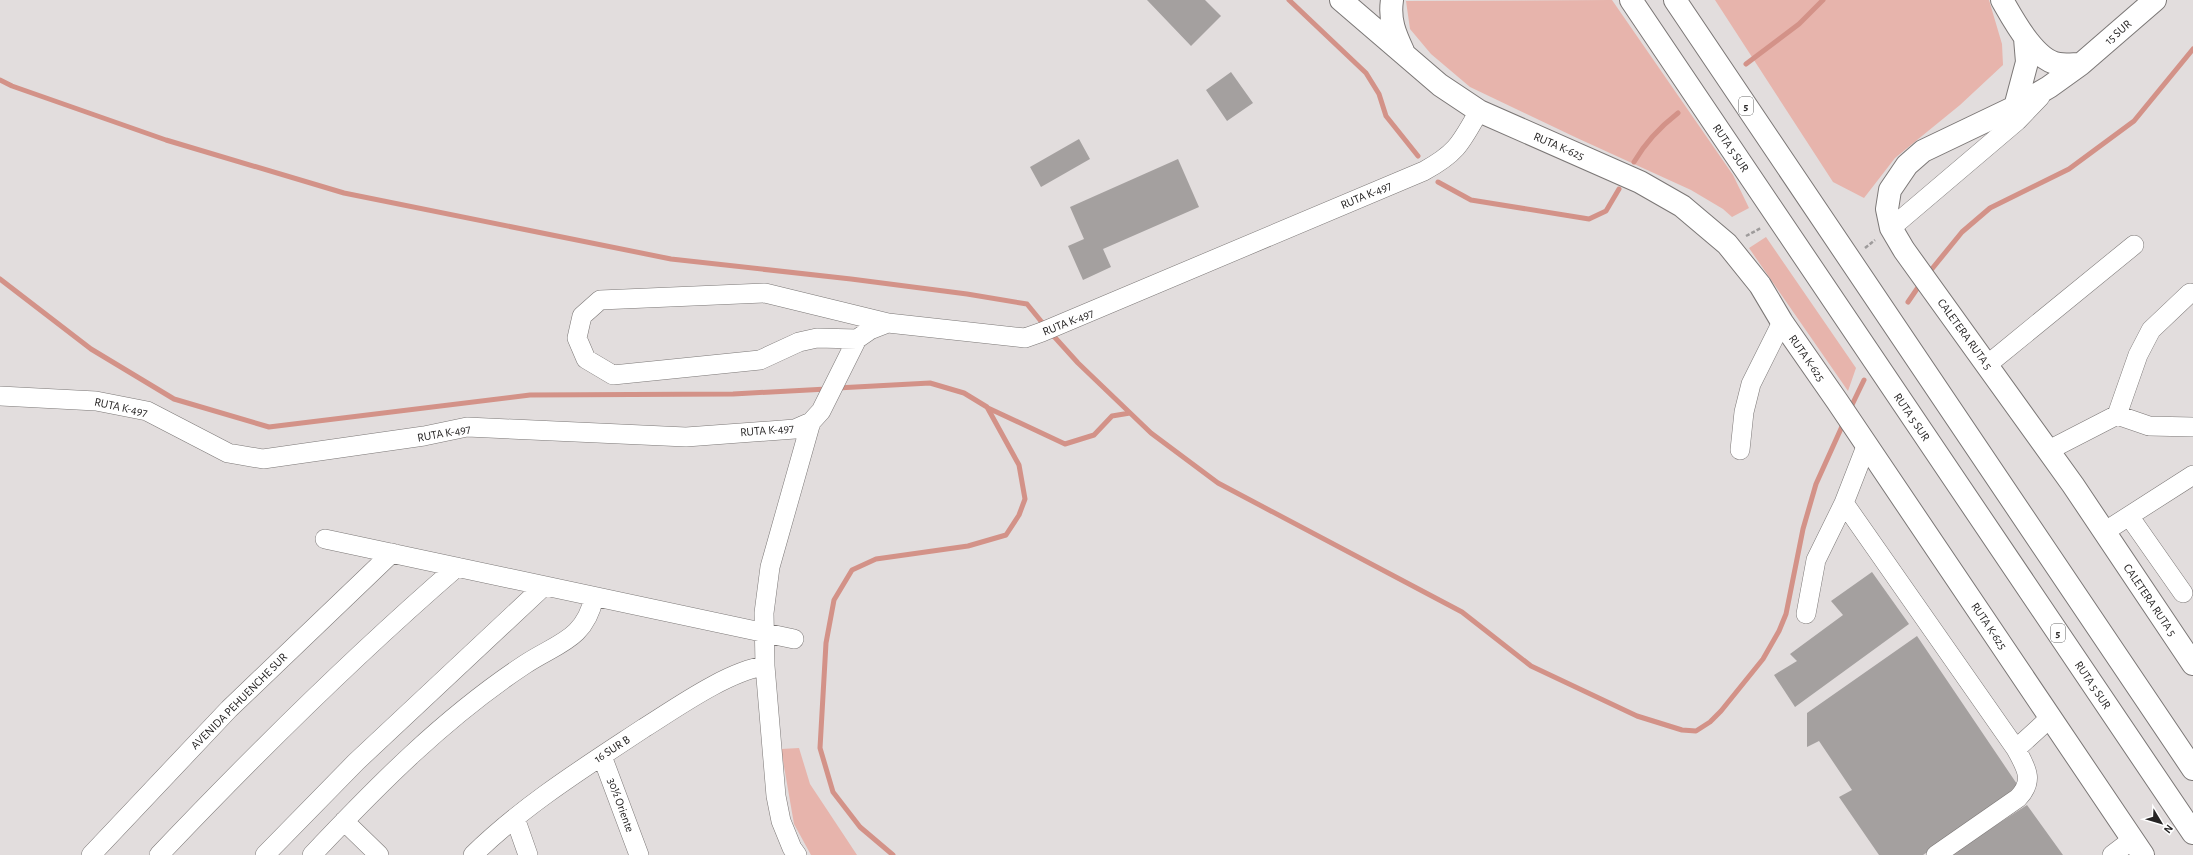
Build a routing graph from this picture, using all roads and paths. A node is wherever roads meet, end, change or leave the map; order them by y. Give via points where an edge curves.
1 (1392, 0) edge
2 (1631, 0) edge
3 (1674, 0) edge
4 (2002, 0) edge
5 (2155, 0) edge
6 (1347, 2) edge
7 (2025, 38) junction
8 (1404, 54) junction
9 (2081, 64) junction
10 (2049, 87) junction
11 (2015, 107) junction
12 (1479, 111) junction
13 (1778, 219) junction
14 (1892, 228) junction
15 (1727, 244) junction
16 (2134, 245) dead end
17 (1849, 259) junction
18 (2190, 293) dead end
19 (1782, 322) junction
20 (888, 323) junction
21 (854, 345) junction
22 (1987, 366) junction
23 (0, 396) edge
24 (2117, 416) junction
25 (816, 417) junction
26 (2193, 427) edge
27 (1861, 436) junction
28 (1740, 450) dead end
29 (2049, 450) junction
30 (2193, 475) edge
31 (1844, 503) junction
32 (2129, 516) junction
33 (2104, 532) junction
34 (325, 539) dead end
35 (392, 553) junction
36 (457, 567) junction
37 (544, 586) junction
38 (2183, 593) dead end
39 (594, 597) junction
40 (1806, 614) dead end
41 (765, 633) junction
42 (794, 639) dead end
43 (2192, 660) edge
44 (765, 666) junction
45 (2051, 717) junction
46 (2016, 749) junction
47 (602, 756) junction
48 (2193, 770) edge
49 (515, 818) junction
50 (344, 821) junction
51 (2193, 833) edge
52 (2138, 847) edge
53 (91, 855) edge
54 (159, 855) edge
55 (265, 855) edge
56 (312, 855) edge
57 (379, 855) edge
58 (473, 855) edge
59 (528, 855) edge
60 (639, 855) edge
61 (797, 855) edge
62 (1936, 855) edge
63 (2112, 855) edge

1 - 8 main road via 1390,14
2 - 13 main road, RUTA 5 SUR / 5
3 - 17 main road, 5
4 - 7 main road
5 - 9 main road, 15 SUR
6 - 8 main road, RUTA K-625
7 - 9 main road via 2049,61 2059,64
7 - 11 main road via 2027,62
8 - 12 main road, RUTA K-625 via 1440,85
9 - 10 main road, CALETERA RUTA 5
10 - 11 main road, CALETERA RUTA 5
10 - 14 street via 2017,121
11 - 14 main road, CALETERA RUTA 5 via 1923,151 1906,164 1887,200
12 - 15 main road, RUTA K-625 via 1640,182 1682,206
12 - 20 street, RUTA K-497 via 1459,146 1445,160 1424,171 1068,323 1025,338
13 - 15 path
13 - 51 main road, RUTA 5 SUR / 5
14 - 17 path
14 - 22 main road, CALETERA RUTA 5 via 1915,266
15 - 19 main road, RUTA K-625 via 1760,286
16 - 22 street
17 - 48 main road, 5
18 - 24 street via 2151,330 2138,355
19 - 27 main road, RUTA K-625
19 - 28 street via 1751,384 1744,412
20 - 21 street, RUTA K-497 via 870,330
20 - 21 street via 765,293 600,300 582,316 577,338 586,359 613,375 760,360 799,342 817,338
21 - 25 street
22 - 29 main road, CALETERA RUTA 5
23 - 25 street, RUTA K-497 via 96,401 147,411 228,453 263,459 424,436 467,427 686,437 795,430
24 - 26 street via 2149,426
24 - 29 street
25 - 41 street via 770,567 764,614
27 - 31 street
27 - 45 main road, RUTA K-625
29 - 33 main road, CALETERA RUTA 5
30 - 32 street
31 - 40 street via 1816,560
31 - 46 street
32 - 33 street
32 - 38 street
33 - 43 main road, CALETERA RUTA 5
34 - 35 street
35 - 36 street
35 - 53 street, AVENIDA PEHUENCHE SUR via 229,709
36 - 37 street
36 - 54 street via 356,658 203,808
37 - 39 street
37 - 55 street via 356,762
39 - 41 street
39 - 50 street via 591,612 574,635 524,665 408,756
41 - 42 street
41 - 44 street
44 - 47 street, 16 SUR B via 746,669 678,706
44 - 61 street via 776,796 781,821
45 - 46 street
45 - 52 main road, RUTA K-625
46 - 62 street via 2027,771 2028,781 2023,792
47 - 49 street, 16 SUR B via 564,780
47 - 60 street, 30½ Oriente
49 - 58 street, 16 SUR B
49 - 59 street
50 - 56 street
50 - 57 street
52 - 63 street

